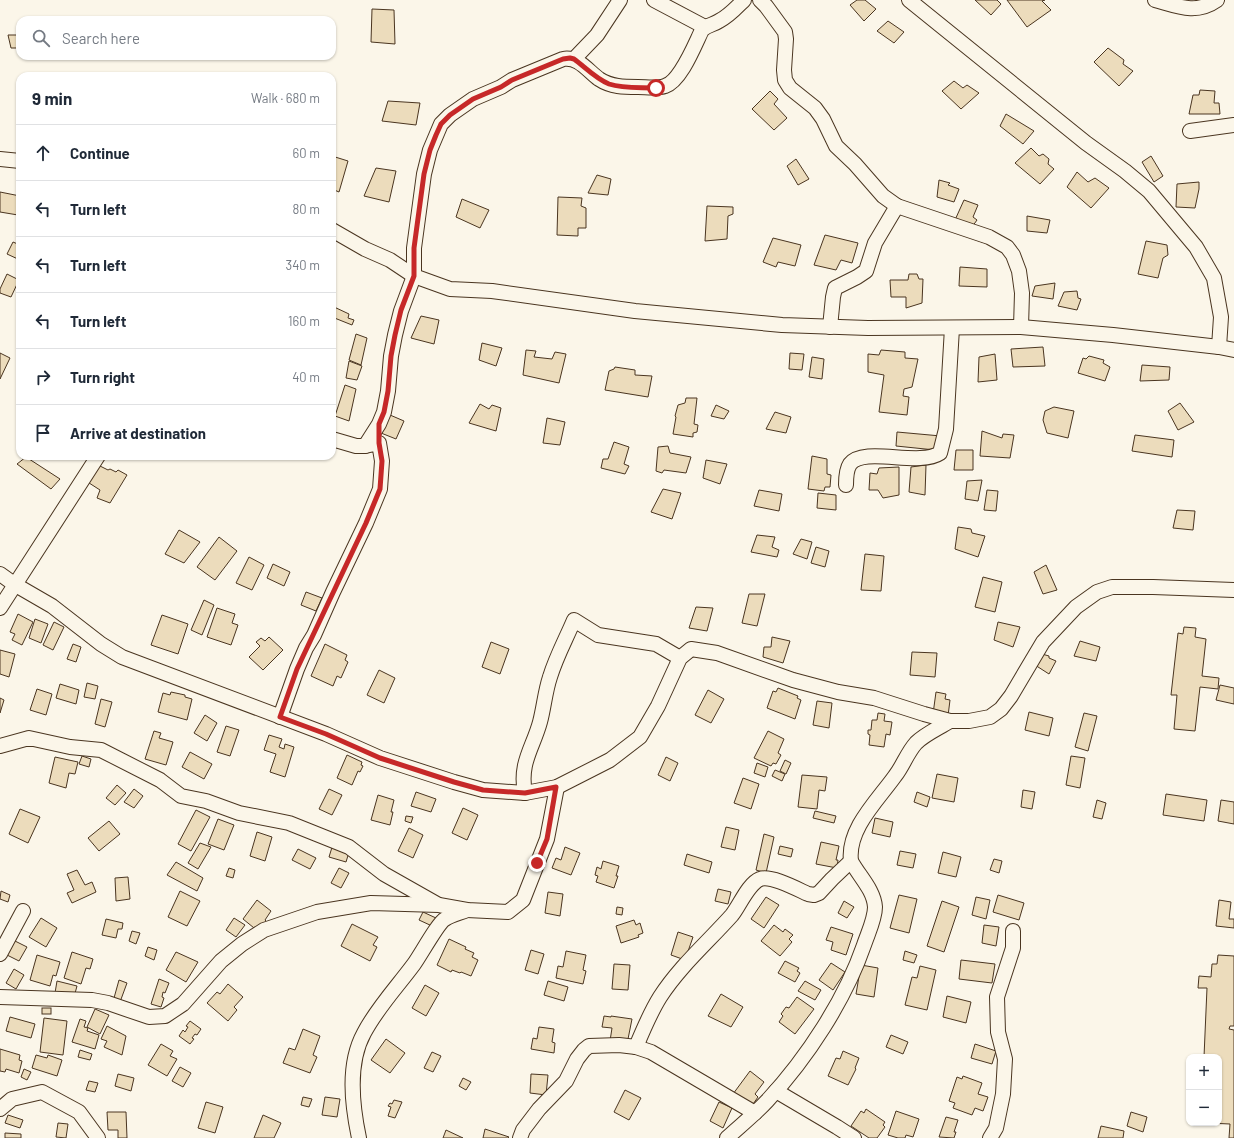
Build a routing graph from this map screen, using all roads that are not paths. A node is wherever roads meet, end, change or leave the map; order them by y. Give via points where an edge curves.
1 (620, 0) edge
2 (654, 0) edge
3 (744, 0) edge
4 (760, 0) edge
5 (909, 0) edge
6 (1155, 0) edge
7 (1217, 0) edge
8 (705, 27) junction
9 (574, 59) junction
10 (1234, 125) edge
11 (1190, 131) dead end
12 (0, 159) edge
13 (16, 161) edge
14 (897, 206) junction
15 (336, 232) edge
16 (414, 276) junction
17 (830, 327) junction
18 (1022, 327) junction
19 (952, 328) junction
20 (1219, 347) junction
21 (1234, 350) edge
22 (379, 424) junction
23 (336, 440) edge
24 (379, 443) junction
25 (365, 446) junction
26 (95, 460) edge
27 (846, 485) dead end
28 (0, 574) edge
29 (14, 584) junction
30 (1234, 590) edge
31 (0, 608) edge
32 (680, 658) junction
33 (280, 717) junction
34 (950, 721) junction
35 (0, 746) edge
36 (556, 787) junction
37 (525, 793) junction
38 (852, 861) junction
39 (439, 905) junction
40 (467, 910) junction
41 (24, 911) dead end
42 (1013, 931) dead end
43 (0, 954) edge
44 (0, 997) edge
45 (636, 1047) junction
46 (776, 1091) junction
47 (0, 1109) edge
48 (755, 1113) junction
49 (98, 1138) edge
50 (359, 1138) edge
51 (520, 1138) edge
52 (727, 1138) edge
53 (854, 1138) edge
54 (990, 1138) edge

1 - 9 street via 597,35
2 - 8 street
3 - 8 street via 727,16
4 - 14 street via 785,32 784,70 785,80 790,88 815,108 824,119 840,151 856,164 883,196
5 - 20 street via 1086,144 1149,191 1196,247 1214,278 1221,317
6 - 7 street via 1195,9 1203,8
8 - 9 street via 677,78 665,87 620,87 608,84
9 - 16 street via 563,59 473,99 441,124 430,150 424,174 414,248
10 - 11 street
12 - 13 street
14 - 17 street via 875,243 866,271 835,288
14 - 18 street via 989,237 1007,247 1019,271
15 - 16 street via 390,260
16 - 17 street via 450,288 635,311
16 - 22 street via 395,335 388,391
17 - 19 street
18 - 19 street
18 - 20 street
19 - 27 street via 946,428 940,453 924,458 856,459 850,465
20 - 21 street
22 - 24 street
22 - 25 street
23 - 25 street
24 - 25 street
24 - 33 street via 382,461 380,489 297,669
26 - 29 street
28 - 29 street
29 - 31 street
29 - 33 street via 52,606 122,657
30 - 34 street via 1112,587 1097,592 1076,607 1043,642 1001,709 990,717
32 - 34 street via 691,649 717,653 793,680 874,698
32 - 36 street via 658,706 640,737 610,760
32 - 37 street via 656,644 598,635 574,620 550,676 540,722 529,750 522,779
33 - 37 street via 380,758 454,782 483,790
34 - 38 street via 922,738 912,749 895,777 862,820 853,844
35 - 39 street via 29,738 70,747 101,750 160,780 181,796 206,801 239,813 289,823 349,847 384,874
36 - 37 street
36 - 40 street via 547,839 523,900 508,912
38 - 45 street via 814,895 768,878 754,883 732,914 685,964 660,997
38 - 46 street via 873,896 875,907 871,925 860,958 836,1007 794,1071
39 - 40 street
39 - 44 street via 371,904 317,912 264,930 221,961 183,1004 165,1016 149,1017 92,1000
40 - 50 street via 444,920 363,1034 354,1063 353,1083
41 - 43 street
42 - 54 street via 1013,948 997,997 998,1032 1005,1059 1003,1094 996,1128
45 - 48 street via 651,1052
45 - 51 street via 589,1046 577,1059 566,1081 539,1109
46 - 48 street
46 - 53 street
47 - 49 street via 12,1099 42,1092 80,1112
48 - 52 street

